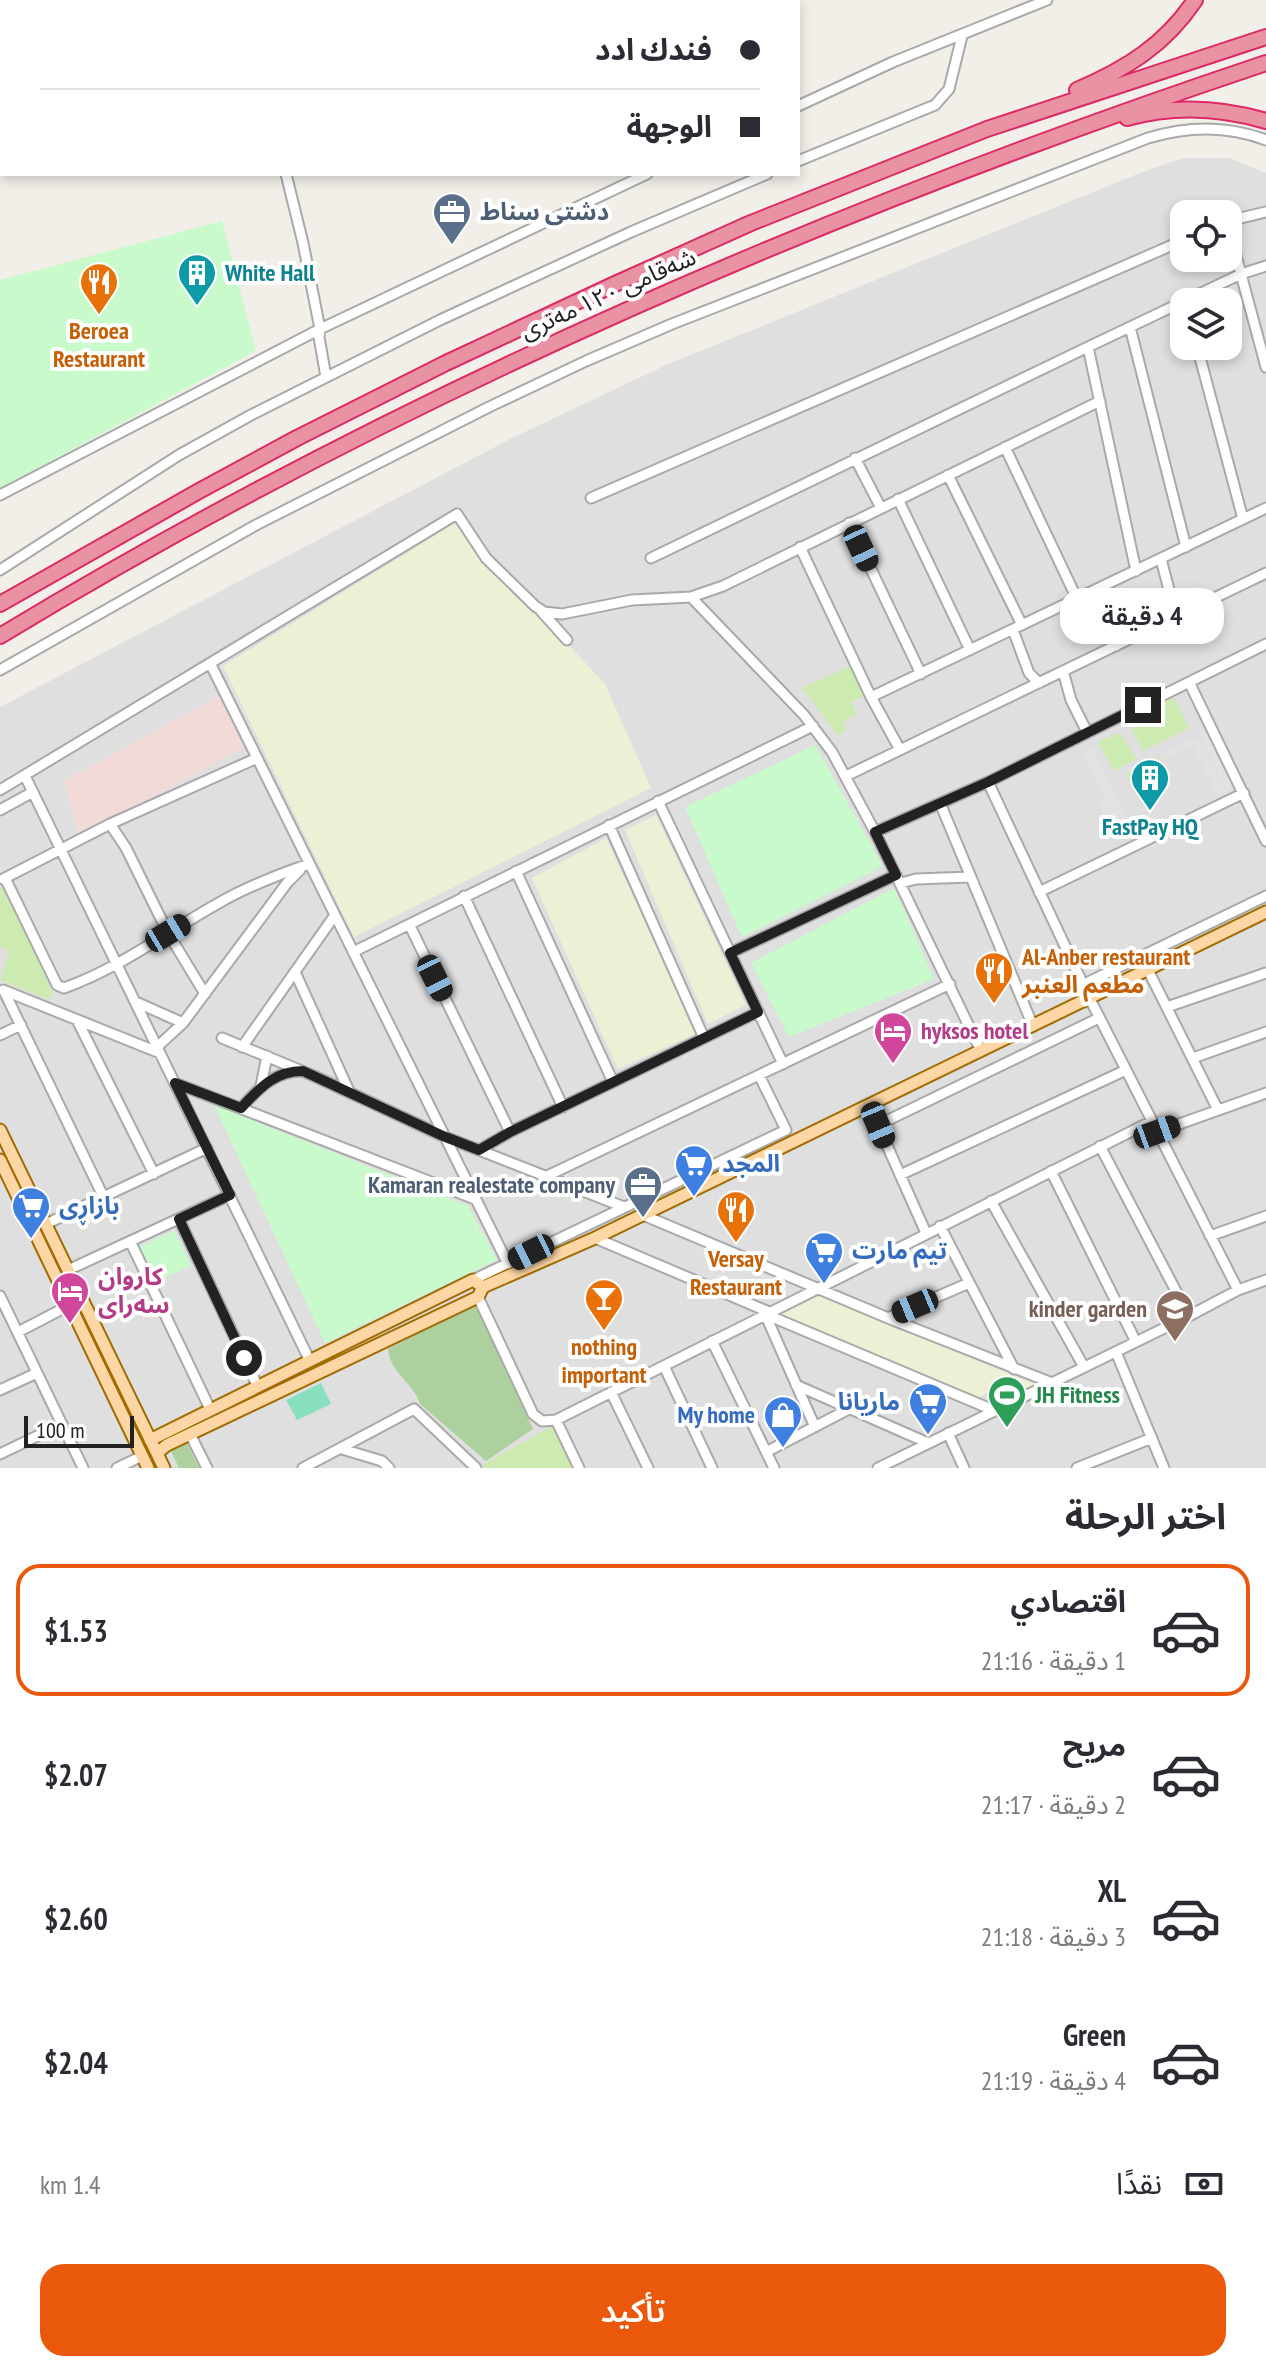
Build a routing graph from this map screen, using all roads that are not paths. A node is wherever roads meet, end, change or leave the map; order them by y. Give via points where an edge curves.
1 (1047, 0) edge
2 (1195, 0) edge
3 (962, 36) junction
4 (1266, 37) edge
5 (1266, 63) edge
6 (800, 105) edge
7 (1266, 121) edge
8 (987, 129) junction
9 (1266, 140) edge
10 (1033, 143) junction
11 (800, 160) edge
12 (286, 176) edge
13 (643, 176) edge
14 (762, 176) edge
15 (1266, 212) edge
16 (1242, 220) edge
17 (1170, 246) edge
18 (1266, 266) edge
19 (1241, 274) junction
20 (1212, 288) edge
21 (1170, 308) edge
22 (1130, 327) junction
23 (320, 329) junction
24 (1261, 330) edge
25 (1088, 347) junction
26 (1201, 360) edge
27 (1266, 367) edge
28 (326, 377) junction
29 (1100, 401) junction
30 (1005, 447) junction
31 (855, 458) junction
32 (948, 475) junction
33 (0, 495) edge
34 (591, 498) dead end
35 (898, 499) junction
36 (881, 508) junction
37 (1266, 508) edge
38 (1243, 519) junction
39 (849, 523) junction
40 (800, 547) junction
41 (1186, 547) junction
42 (651, 558) dead end
43 (1161, 559) junction
44 (0, 570) edge
45 (1136, 571) junction
46 (1266, 573) edge
47 (1089, 593) junction
48 (691, 597) junction
49 (1077, 599) junction
50 (0, 604) edge
51 (538, 609) junction
52 (1176, 617) junction
53 (1018, 628) junction
54 (0, 636) edge
55 (567, 640) dead end
56 (1266, 644) edge
57 (1116, 646) junction
58 (970, 650) junction
59 (210, 663) junction
60 (0, 670) edge
61 (1063, 671) junction
62 (921, 674) junction
63 (1189, 682) junction
64 (1039, 683) junction
65 (871, 697) junction
66 (813, 726) junction
67 (1087, 732) junction
68 (899, 748) junction
69 (257, 758) junction
70 (25, 776) junction
71 (846, 776) junction
72 (988, 782) junction
73 (0, 790) edge
74 (33, 792) junction
75 (1244, 793) junction
76 (658, 801) junction
77 (940, 803) junction
78 (0, 810) edge
79 (110, 824) junction
80 (609, 825) junction
81 (1264, 829) edge
82 (875, 832) junction
83 (1266, 841) edge
84 (61, 848) junction
85 (309, 864) junction
86 (516, 871) junction
87 (971, 877) junction
88 (3, 879) edge
89 (898, 879) junction
90 (1039, 892) junction
91 (464, 896) junction
92 (1266, 896) edge
93 (1266, 912) edge
94 (335, 915) junction
95 (410, 926) junction
96 (168, 933) junction
97 (353, 952) junction
98 (730, 953) junction
99 (117, 963) junction
100 (1148, 970) junction
101 (295, 972) junction
102 (1266, 973) edge
103 (950, 984) junction
104 (1082, 985) junction
105 (2, 990) edge
106 (205, 994) junction
107 (1088, 1000) junction
108 (136, 1002) junction
109 (1167, 1007) junction
110 (758, 1012) junction
111 (1099, 1018) junction
112 (77, 1020) junction
113 (183, 1023) junction
114 (21, 1025) junction
115 (1033, 1026) junction
116 (1266, 1032) edge
117 (0, 1035) edge
118 (222, 1038) dead end
119 (704, 1038) junction
120 (242, 1047) junction
121 (159, 1050) junction
122 (981, 1051) junction
123 (267, 1056) junction
124 (1193, 1058) junction
125 (783, 1064) junction
126 (1126, 1070) junction
127 (303, 1071) junction
128 (759, 1075) junction
129 (613, 1082) junction
130 (175, 1083) junction
131 (261, 1086) junction
132 (349, 1091) junction
133 (1266, 1093) edge
134 (869, 1105) junction
135 (563, 1107) junction
136 (241, 1108) junction
137 (1218, 1110) junction
138 (1152, 1121) junction
139 (878, 1125) junction
140 (0, 1130) edge
141 (510, 1132) junction
142 (1157, 1132) junction
143 (443, 1136) junction
144 (1100, 1146) junction
145 (207, 1148) junction
146 (479, 1150) junction
147 (14, 1158) junction
148 (1, 1162) edge
149 (1051, 1171) junction
150 (154, 1174) junction
151 (900, 1175) junction
152 (547, 1176) junction
153 (4, 1179) edge
154 (26, 1183) junction
155 (14, 1189) junction
156 (230, 1195) junction
157 (104, 1198) junction
158 (475, 1199) junction
159 (991, 1201) junction
160 (624, 1207) junction
161 (643, 1215) junction
162 (1266, 1216) edge
163 (179, 1219) junction
164 (46, 1224) junction
165 (940, 1226) junction
166 (926, 1233) junction
167 (1210, 1236) junction
168 (595, 1238) junction
169 (131, 1243) junction
170 (508, 1264) junction
171 (68, 1270) junction
172 (1266, 1280) edge
173 (969, 1283) junction
174 (478, 1288) junction
175 (818, 1288) junction
176 (1238, 1290) junction
177 (0, 1296) edge
178 (70, 1305) junction
179 (767, 1313) junction
180 (1189, 1316) junction
181 (888, 1318) junction
182 (18, 1332) junction
183 (712, 1341) junction
184 (1136, 1342) junction
185 (1116, 1352) junction
186 (309, 1359) junction
187 (664, 1366) junction
188 (1084, 1367) junction
189 (1014, 1369) junction
190 (37, 1373) junction
191 (1052, 1383) junction
192 (257, 1385) junction
193 (796, 1385) junction
194 (0, 1390) edge
195 (611, 1392) junction
196 (210, 1409) junction
197 (849, 1409) junction
198 (993, 1410) junction
199 (556, 1420) junction
200 (62, 1424) junction
201 (815, 1427) junction
202 (162, 1432) junction
203 (948, 1433) junction
204 (190, 1434) junction
205 (1152, 1438) junction
206 (150, 1440) junction
207 (928, 1443) junction
208 (167, 1445) junction
209 (342, 1449) junction
210 (766, 1452) junction
211 (157, 1453) junction
212 (0, 1454) edge
213 (142, 1456) junction
214 (1098, 1464) edge
215 (83, 1468) edge
216 (117, 1468) edge
217 (148, 1468) edge
218 (164, 1468) edge
219 (207, 1468) edge
220 (303, 1468) edge
221 (389, 1468) edge
222 (476, 1468) edge
223 (579, 1468) edge
224 (648, 1468) edge
225 (712, 1468) edge
226 (774, 1468) edge
227 (878, 1468) edge
228 (964, 1468) edge
229 (1077, 1468) edge
230 (1164, 1468) edge

1 - 3 street
2 - 8 highway via 1167,36 1129,65
3 - 6 street
3 - 11 street via 949,89 935,105
4 - 8 highway, شەقامی ١٢٠ مەتری
5 - 10 highway, شەقامی ١٢٠ مەتری
7 - 10 highway via 1224,111 1176,109
8 - 50 highway, شەقامی ١٢٠ مەتری via 751,223 446,363 199,491
9 - 60 street via 1217,128 1161,134 672,324 356,473
10 - 54 highway, شەقامی ١٢٠ مەتری via 838,219 539,349 211,516
12 - 23 street
13 - 23 street
14 - 28 street via 576,257
15 - 16 street
17 - 34 street
18 - 19 street
19 - 20 street
19 - 24 street
21 - 22 street
22 - 25 street
22 - 41 street
23 - 28 street
23 - 33 street
24 - 27 street
25 - 29 street
25 - 31 street
26 - 38 street
28 - 44 street via 179,455
29 - 30 street
29 - 45 street
30 - 32 street
30 - 49 street
31 - 36 street
31 - 42 street
32 - 35 street
32 - 53 street
35 - 36 street
35 - 58 street
36 - 39 street
37 - 38 street
38 - 41 street
39 - 40 street
39 - 62 street
40 - 48 street
40 - 65 street
41 - 43 street
43 - 45 street
43 - 52 street
45 - 47 street
46 - 52 street
47 - 49 street
47 - 57 street
48 - 51 street via 632,600 562,614
48 - 66 street
49 - 53 street
51 - 55 street
51 - 59 street via 486,558 457,514
52 - 57 street
53 - 58 street
53 - 64 street via 1029,673
56 - 63 street
57 - 61 street
58 - 62 street
59 - 69 street
59 - 70 street
61 - 64 street
61 - 67 street
62 - 65 street
63 - 67 street
63 - 75 street
64 - 68 street
65 - 68 street
66 - 71 street
66 - 76 street
67 - 72 street
68 - 71 street
69 - 79 street
69 - 85 street
70 - 73 street
70 - 74 street
71 - 82 street
72 - 77 street
72 - 90 street
74 - 78 street
74 - 84 street
75 - 81 street
75 - 90 street
76 - 80 street
76 - 98 street
77 - 82 street
77 - 87 street
79 - 84 street
79 - 96 street
80 - 86 street
80 - 119 street
81 - 83 street
82 - 89 street
84 - 88 street
84 - 99 street
85 - 94 street
85 - 96 street via 258,883
85 - 106 street via 287,883
86 - 91 street
86 - 129 street
87 - 89 street
87 - 115 street
88 - 99 street via 59,987
89 - 98 street
89 - 103 street
90 - 104 street
91 - 95 street
91 - 135 street
92 - 104 street
93 - 100 main road
94 - 97 street
94 - 101 street
95 - 97 street
95 - 141 street
96 - 99 street
96 - 106 street
97 - 143 street
98 - 110 street
99 - 108 street
100 - 107 main road
100 - 109 street
101 - 120 street
101 - 132 street
102 - 109 street
103 - 122 street
103 - 125 street
104 - 107 street
105 - 112 street
105 - 114 street
106 - 113 street
107 - 111 street
107 - 115 main road
108 - 113 street
108 - 121 street
109 - 124 street
110 - 119 street
110 - 125 street
111 - 126 street
111 - 139 street
112 - 121 street
112 - 150 street
113 - 121 street
114 - 117 street
114 - 157 street
115 - 122 main road
116 - 124 street
118 - 120 street
119 - 129 street
120 - 123 street
121 - 130 street
122 - 134 main road
123 - 127 street
123 - 131 street
124 - 137 street
125 - 128 street
126 - 138 street
126 - 151 street
127 - 131 street via 278,1075
127 - 132 street
128 - 152 street
128 - 160 street via 786,1130
129 - 135 street
130 - 136 street
130 - 145 street
131 - 136 street
132 - 143 street
133 - 137 street
134 - 139 street
134 - 161 main road
135 - 141 street
136 - 158 street
137 - 142 street
138 - 142 street
138 - 144 street
139 - 151 street
140 - 147 main road
141 - 146 street
142 - 167 street
143 - 146 street
143 - 158 street
144 - 149 street
144 - 180 street
145 - 150 street
145 - 156 street
146 - 152 street
147 - 148 main road via 11,1166
147 - 154 main road
148 - 153 main road
149 - 159 street
149 - 184 street
150 - 157 street
151 - 166 street
152 - 160 street
153 - 155 main road
154 - 155 main road via 16,1181
154 - 164 main road
155 - 178 main road
156 - 163 street
156 - 186 street
157 - 164 street
158 - 170 street
159 - 165 street
159 - 188 street
160 - 170 street
161 - 168 main road
161 - 175 street
162 - 167 street
163 - 169 street
163 - 192 street
164 - 171 main road
165 - 166 street
165 - 173 street
166 - 175 street
167 - 176 street
168 - 174 main road
168 - 179 street
169 - 171 street
169 - 196 street
170 - 174 street
171 - 206 main road
172 - 176 street
173 - 181 street
173 - 189 street
174 - 186 main road
174 - 199 street via 533,1414 542,1421
174 - 204 main road
175 - 179 street
175 - 181 street
176 - 180 street
177 - 182 street
178 - 182 street
178 - 213 main road
179 - 183 street
179 - 193 street
179 - 198 street
180 - 184 street
181 - 189 street
182 - 190 street
183 - 187 street
183 - 210 street
184 - 185 street
185 - 188 street
185 - 205 street
186 - 192 main road
187 - 195 street
187 - 225 street
188 - 191 street
189 - 191 street
190 - 194 street
190 - 200 street
191 - 198 street
192 - 196 main road
193 - 197 street
193 - 201 street
195 - 199 street
195 - 224 street
196 - 202 main road
197 - 201 street
197 - 207 street
198 - 203 street
199 - 223 street
200 - 212 street
200 - 215 street
201 - 210 street
202 - 206 main road
202 - 208 main road
203 - 207 street
203 - 228 street
204 - 208 main road
204 - 219 street
205 - 214 street
205 - 230 street
206 - 211 main road
207 - 227 street
208 - 211 main road
209 - 220 street
209 - 221 street
209 - 222 street via 414,1409
210 - 226 street
211 - 218 main road
213 - 216 street
213 - 217 main road
214 - 229 street

